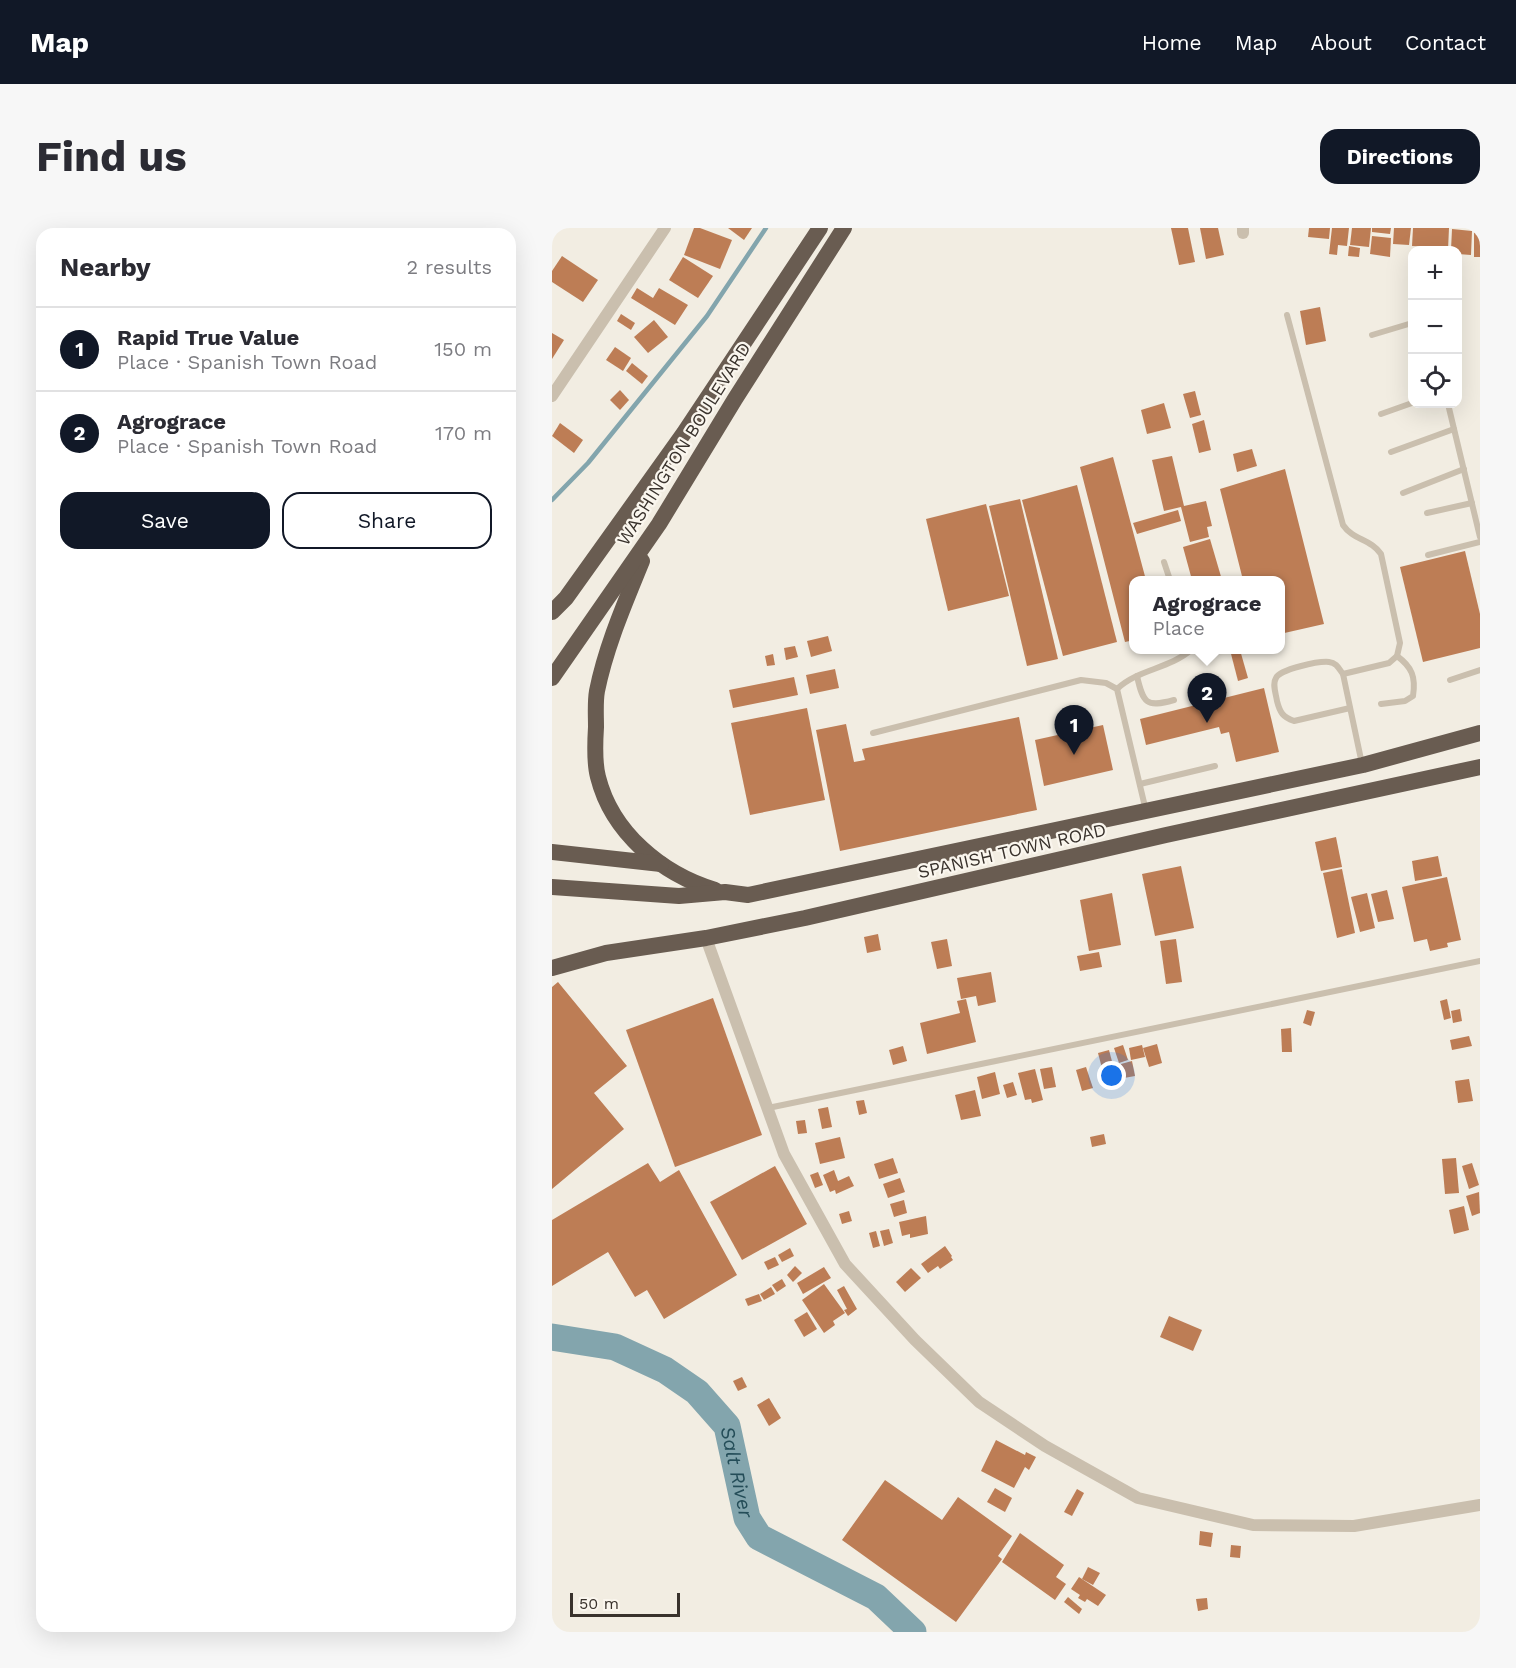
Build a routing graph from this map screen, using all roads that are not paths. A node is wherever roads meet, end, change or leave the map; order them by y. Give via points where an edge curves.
1 (665, 228) edge
2 (820, 228) edge
3 (844, 228) edge
4 (1287, 315) dead end
5 (1408, 324) edge
6 (1372, 335) dead end
7 (552, 396) edge
8 (1408, 405) edge
9 (1450, 408) edge
10 (1381, 414) dead end
11 (1454, 429) junction
12 (1391, 452) dead end
13 (1464, 469) junction
14 (1404, 493) dead end
15 (1472, 503) junction
16 (1427, 513) dead end
17 (659, 524) junction
18 (1480, 537) edge
19 (1480, 542) edge
20 (1428, 555) dead end
21 (1164, 562) dead end
22 (1169, 576) edge
23 (559, 599) edge
24 (552, 612) edge
25 (1187, 654) edge
26 (1397, 656) junction
27 (1480, 670) edge
28 (1343, 675) junction
29 (1137, 676) junction
30 (552, 678) edge
31 (1450, 680) dead end
32 (1117, 689) junction
33 (1174, 700) dead end
34 (1381, 704) dead end
35 (1350, 708) junction
36 (873, 733) dead end
37 (1480, 733) edge
38 (1363, 765) junction
39 (1215, 766) dead end
40 (1480, 767) edge
41 (1140, 784) junction
42 (1154, 810) junction
43 (1166, 835) junction
44 (552, 852) edge
45 (662, 864) junction
46 (552, 887) edge
47 (725, 892) junction
48 (706, 938) junction
49 (1480, 961) edge
50 (552, 968) edge
51 (767, 1108) junction
52 (1480, 1505) edge

1 - 7 street
2 - 23 highway, WASHINGTON BOULEVARD via 684,434
3 - 17 highway, WASHINGTON BOULEVARD
4 - 26 lane via 1342,525 1349,534 1376,547 1381,554 1400,643
5 - 6 lane
8 - 10 lane
9 - 11 lane
11 - 12 lane
11 - 13 lane
13 - 14 lane
13 - 15 lane
15 - 16 lane
15 - 18 lane
17 - 30 highway, WASHINGTON BOULEVARD
17 - 45 highway via 615,628 596,692 595,746 598,777 611,809 638,845
19 - 20 lane
21 - 22 lane
23 - 24 highway, WASHINGTON BOULEVARD
25 - 29 lane
26 - 28 lane via 1389,663
26 - 34 lane via 1413,672 1413,696
27 - 31 lane
28 - 35 lane
28 - 35 lane via 1337,665 1329,662 1284,670 1274,682 1280,712 1294,721
29 - 32 lane
29 - 33 lane via 1142,698 1147,702
32 - 36 lane via 1106,683 1081,680
32 - 41 lane
35 - 38 lane
37 - 38 highway, SPANISH TOWN ROAD
38 - 42 highway, SPANISH TOWN ROAD
39 - 41 lane
40 - 43 highway, SPANISH TOWN ROAD
41 - 42 lane
42 - 43 highway
42 - 47 highway, SPANISH TOWN ROAD via 748,895
43 - 48 highway, SPANISH TOWN ROAD
44 - 45 highway
45 - 47 highway via 699,885
46 - 47 highway, SPANISH TOWN ROAD via 679,896
48 - 50 highway, SPANISH TOWN ROAD via 606,953
48 - 51 street
49 - 51 lane
51 - 52 street via 784,1154 845,1264 915,1340 979,1402 1045,1446 1138,1498 1253,1525 1354,1526

